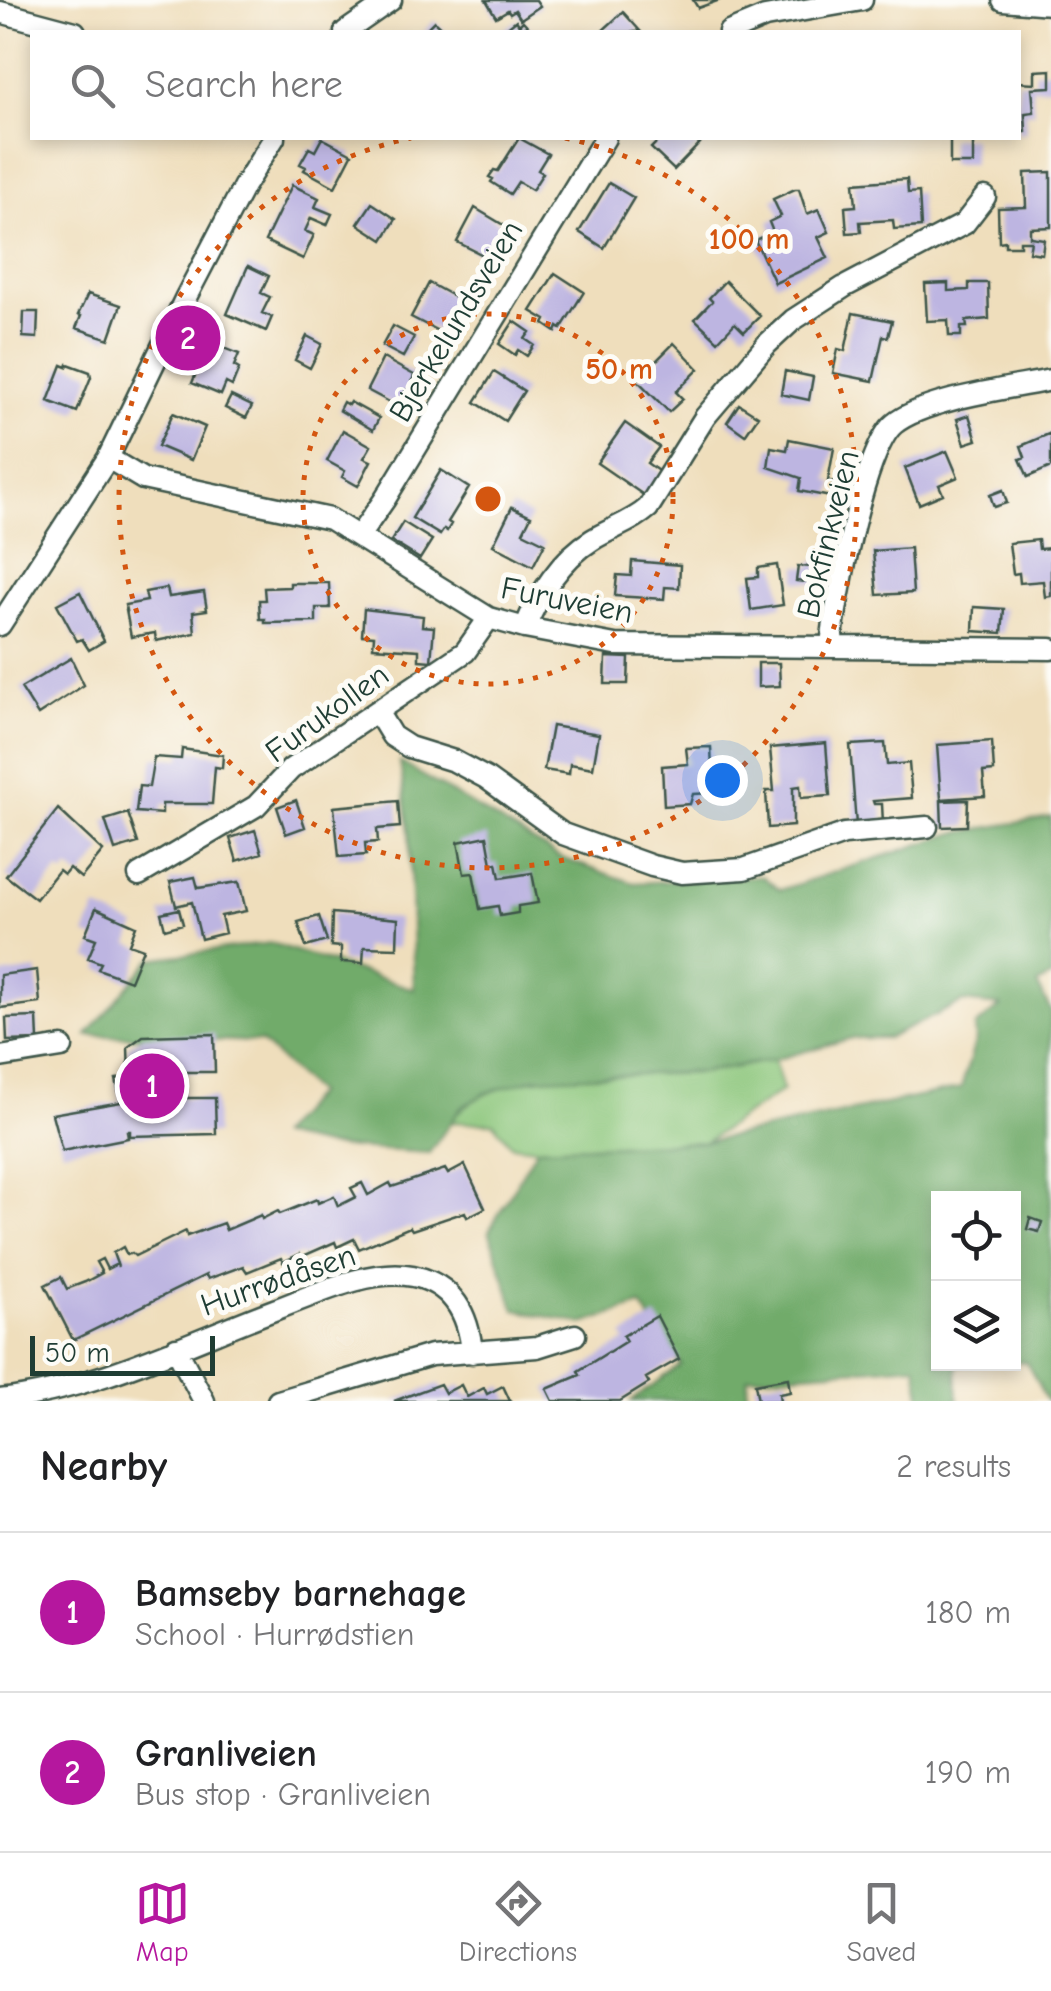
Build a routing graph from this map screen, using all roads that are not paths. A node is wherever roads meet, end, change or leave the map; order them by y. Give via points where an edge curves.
1 (391, 0) edge
2 (862, 0) edge
3 (1003, 0) edge
4 (1051, 4) edge
5 (0, 12) edge
6 (68, 30) edge
7 (348, 30) edge
8 (734, 30) edge
9 (273, 140) edge
10 (604, 140) edge
11 (985, 198) dead end
12 (1051, 380) edge
13 (108, 458) junction
14 (359, 536) junction
15 (489, 618) junction
16 (0, 625) edge
17 (525, 628) junction
18 (832, 646) junction
19 (1051, 649) edge
20 (378, 713) junction
21 (927, 828) dead end
22 (139, 875) dead end
23 (62, 1047) dead end
24 (0, 1057) edge
25 (575, 1335) dead end
26 (176, 1348) junction
27 (472, 1353) junction
28 (0, 1400) edge
29 (204, 1401) edge
30 (278, 1401) edge

1 - 7 street
2 - 8 street
3 - 4 street
5 - 6 street
9 - 13 street
10 - 14 street, Bjerkelundsveien
11 - 17 street via 964,224 844,287 767,344 704,417 648,508 570,559 542,592
12 - 18 street, Bokfinkveien via 968,397 893,424 868,478
13 - 14 street, Furuveien via 143,479 330,519
13 - 16 street
14 - 15 street, Furuveien
15 - 17 street, Furuveien
15 - 20 street, Furukollen via 465,652
17 - 18 street, Furuveien via 616,646
18 - 19 street, Furuveien
20 - 21 street via 392,736 486,778 564,834 682,873 805,859 844,834
20 - 22 street, Furukollen via 292,769 256,806
23 - 24 street
25 - 27 street via 537,1347
26 - 27 street, Hurrødåsen via 325,1291 410,1275 437,1283 455,1299
26 - 28 street, Hurrødåsen via 62,1389
26 - 29 street, Hurrødåsen
27 - 30 street via 394,1363

